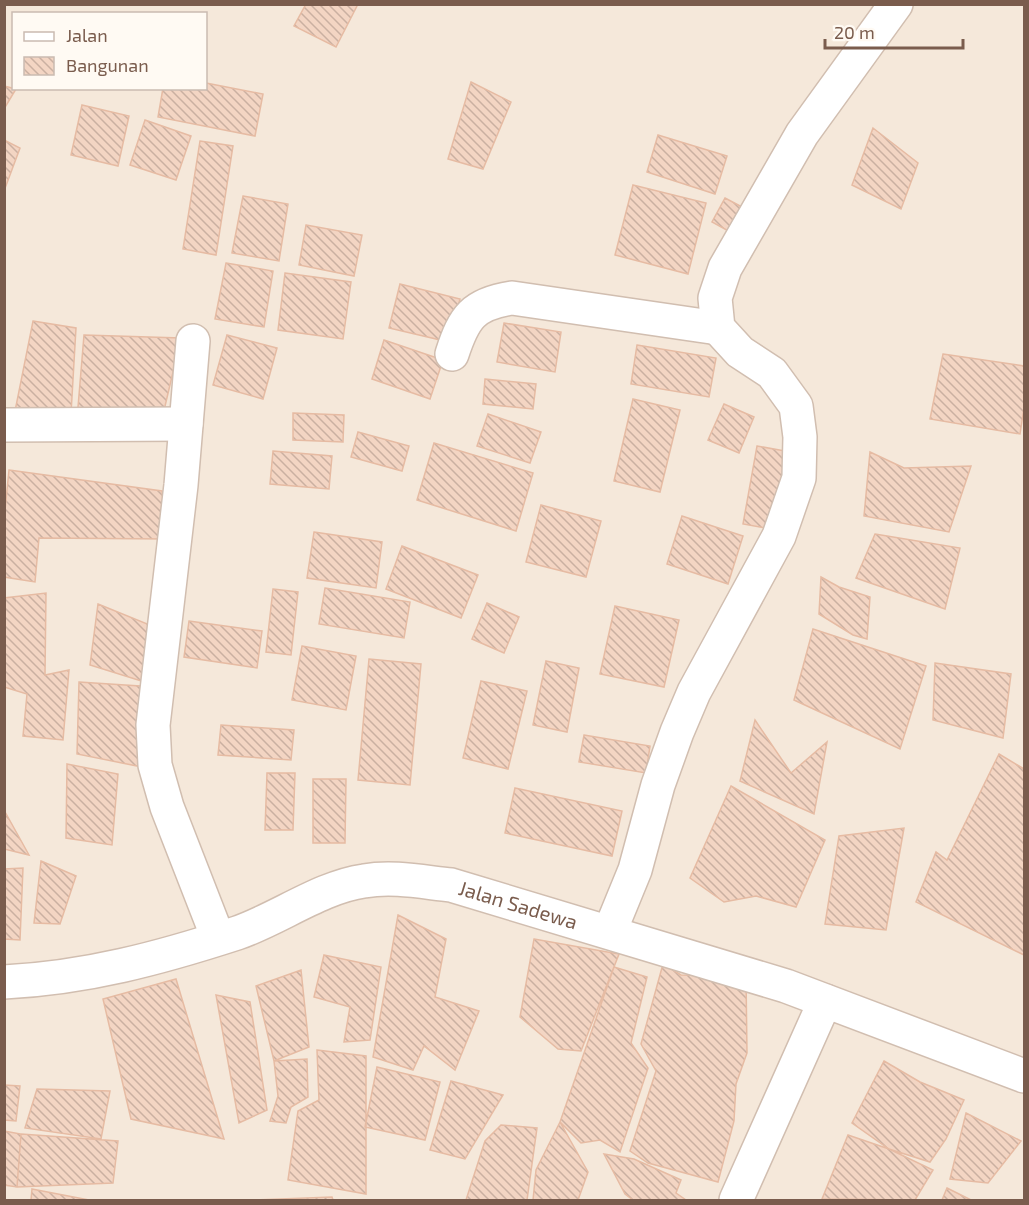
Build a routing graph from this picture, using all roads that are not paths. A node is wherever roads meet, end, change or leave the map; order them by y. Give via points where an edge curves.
1 (896, 4) edge
2 (718, 328) junction
3 (193, 341) dead end
4 (452, 354) dead end
5 (186, 424) junction
6 (4, 425) edge
7 (615, 919) junction
8 (218, 938) junction
9 (4, 982) edge
10 (825, 1001) junction
11 (1024, 1076) edge
12 (736, 1200) edge

1 - 2 street via 802,134 725,268 715,298
2 - 4 street via 512,298 488,302 473,313 460,330
2 - 7 street via 740,352 772,373 796,406 799,478 779,536 694,692 677,732 635,870
3 - 5 street
5 - 6 street
5 - 8 street via 153,725 156,765 164,797
7 - 8 street, Jalan Sadewa via 451,885 405,879 363,881
7 - 10 street, Jalan Sadewa
8 - 9 street, Jalan Sadewa via 106,971
10 - 11 street, Jalan Sadewa
10 - 12 street

